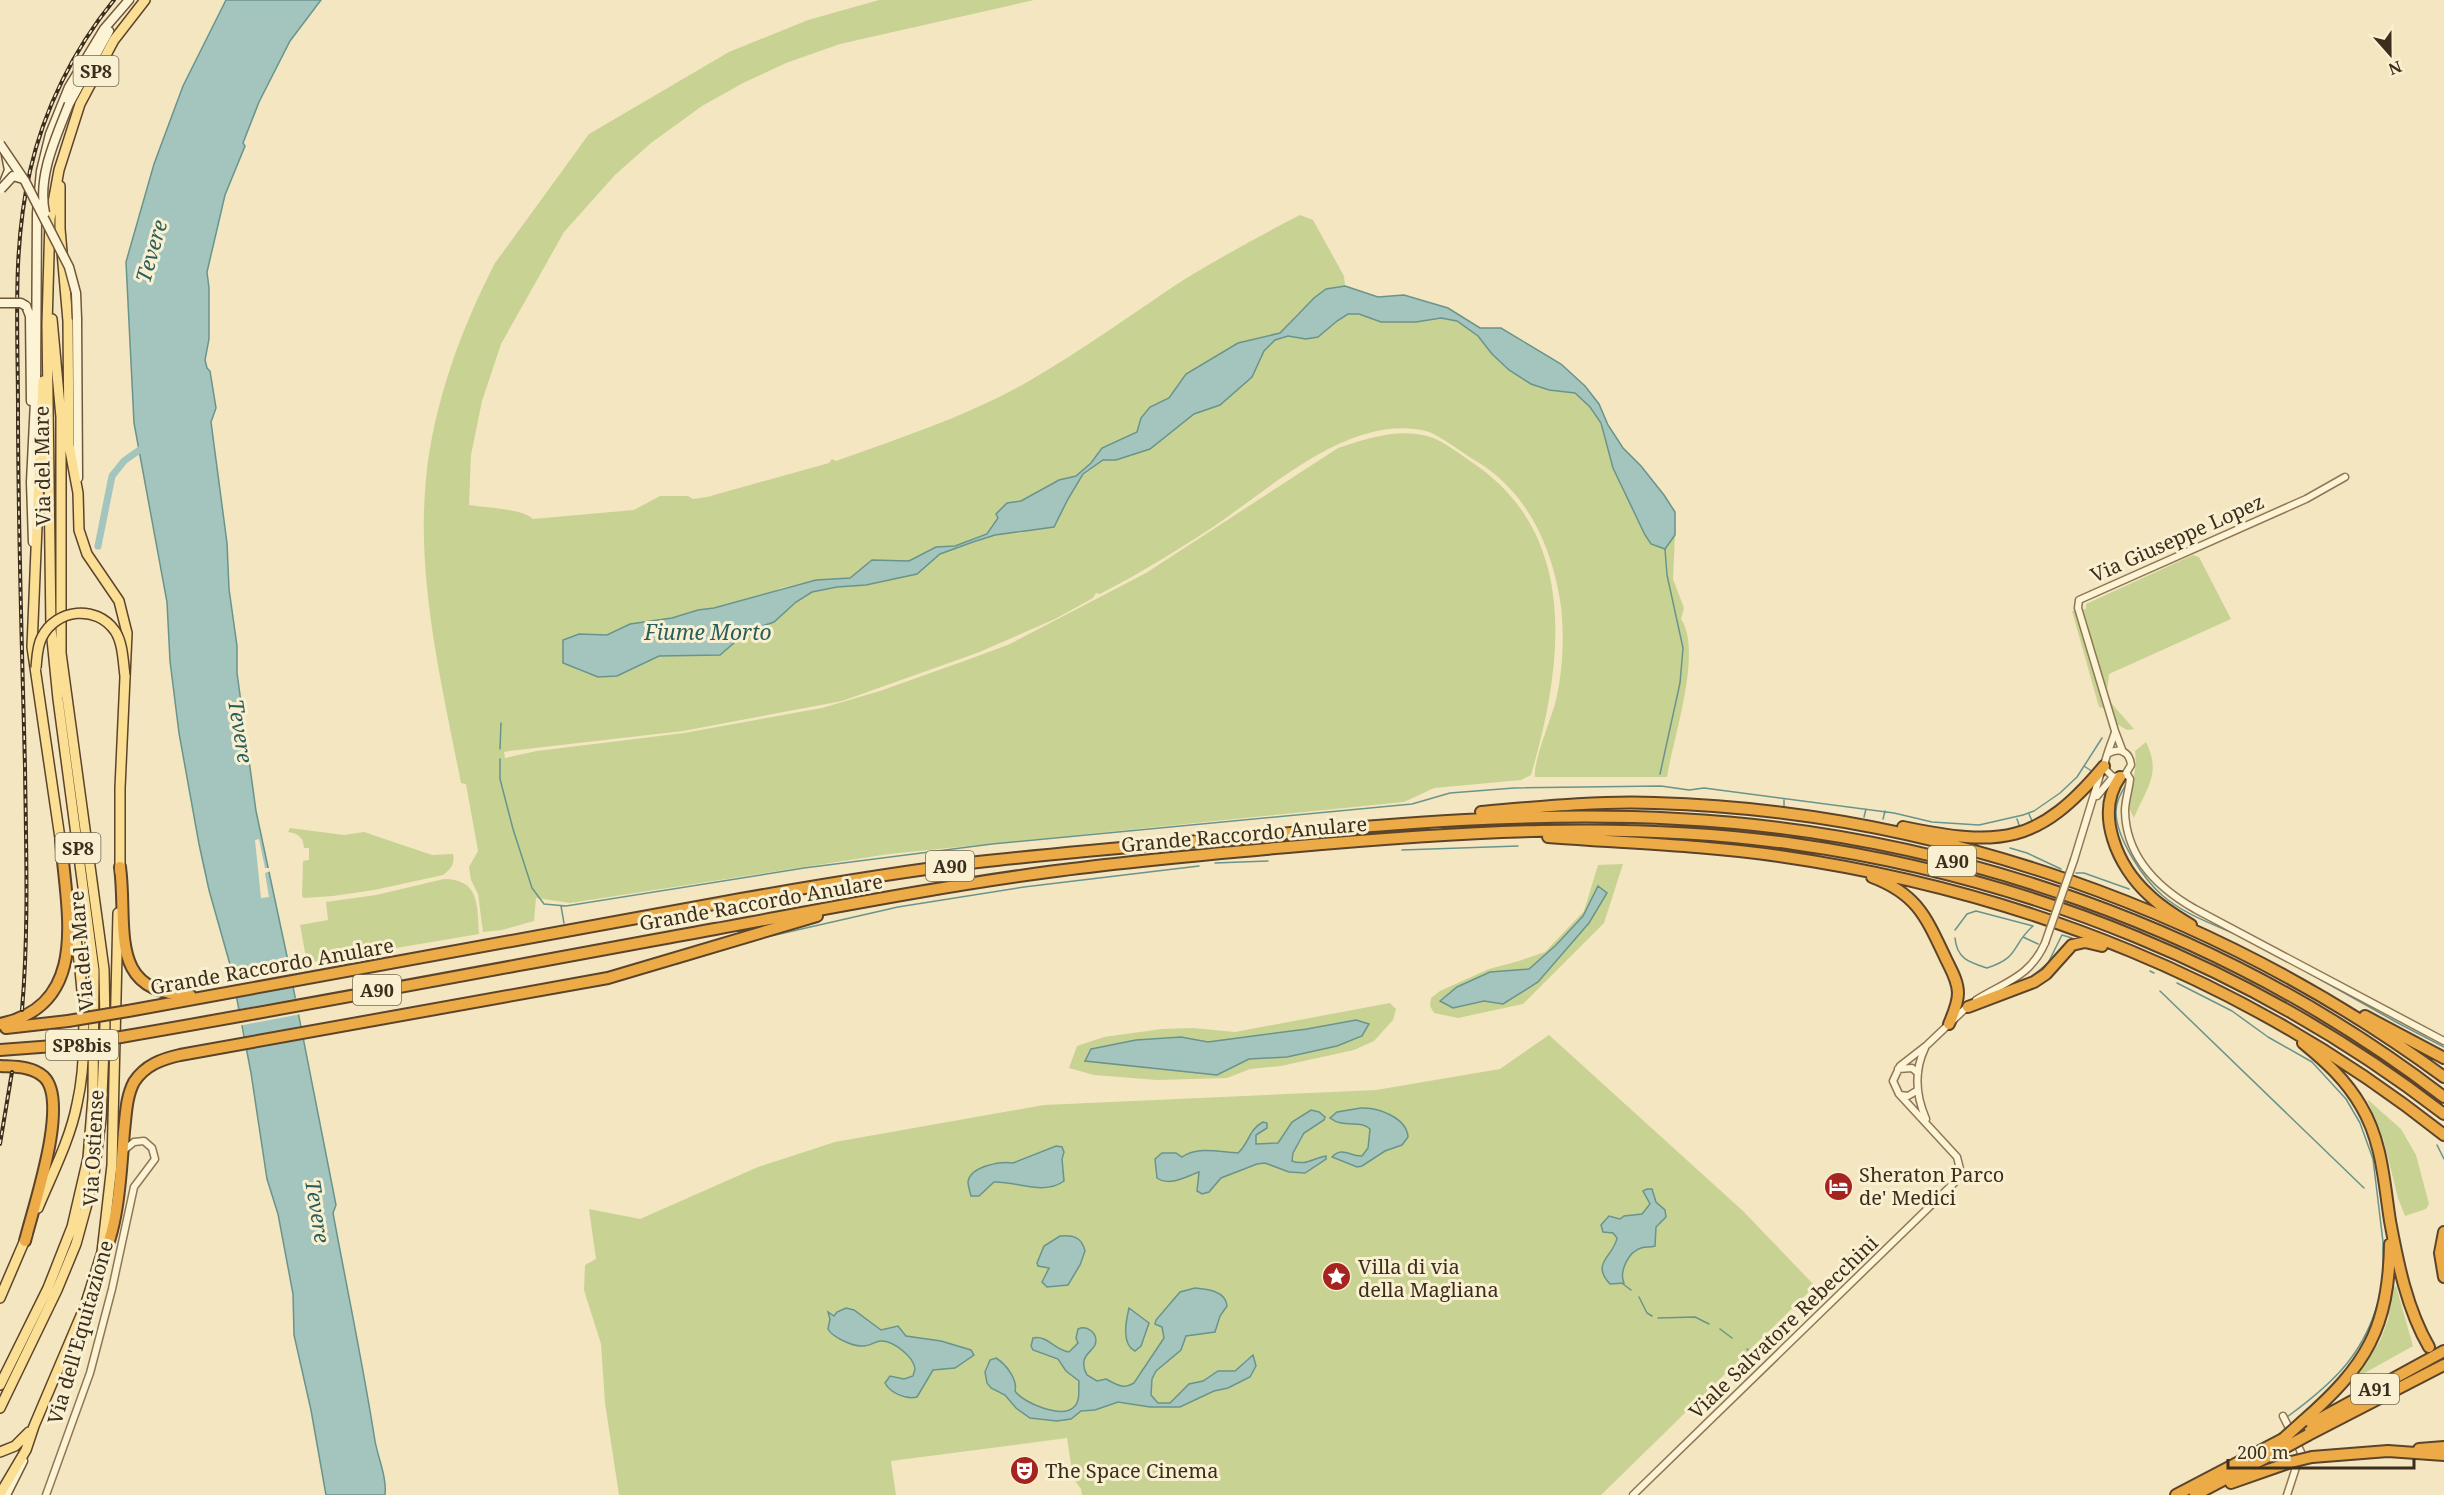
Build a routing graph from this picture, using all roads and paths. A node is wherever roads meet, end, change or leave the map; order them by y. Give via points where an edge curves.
1 (131, 0) edge
2 (145, 0) edge
3 (0, 144) edge
4 (64, 152) junction
5 (25, 181) junction
6 (0, 189) edge
7 (51, 231) junction
8 (49, 293) junction
9 (0, 303) edge
10 (47, 325) junction
11 (32, 435) junction
12 (2345, 477) dead end
13 (78, 493) junction
14 (34, 590) junction
15 (36, 668) junction
16 (125, 676) junction
17 (2115, 731) junction
18 (2123, 752) junction
19 (2109, 753) junction
20 (2104, 766) junction
21 (2120, 776) junction
22 (2093, 802) junction
23 (1407, 823) junction
24 (1847, 824) junction
25 (1506, 832) junction
26 (61, 840) junction
27 (1820, 862) junction
28 (120, 867) junction
29 (863, 902) junction
30 (2216, 942) junction
31 (2175, 970) junction
32 (2307, 989) junction
33 (221, 994) junction
34 (2248, 1005) junction
35 (1968, 1007) junction
36 (0, 1024) edge
37 (1949, 1024) junction
38 (0, 1029) edge
39 (2444, 1041) edge
40 (1926, 1045) junction
41 (0, 1050) edge
42 (2444, 1058) edge
43 (0, 1066) edge
44 (1898, 1069) junction
45 (1918, 1073) junction
46 (2444, 1077) edge
47 (1918, 1090) junction
48 (1899, 1094) junction
49 (2444, 1097) edge
50 (2444, 1114) edge
51 (1927, 1122) junction
52 (2444, 1135) edge
53 (122, 1151) junction
54 (2391, 1222) junction
55 (2444, 1232) edge
56 (25, 1241) junction
57 (100, 1262) junction
58 (2444, 1277) edge
59 (0, 1298) edge
60 (2428, 1347) dead end
61 (2444, 1351) edge
62 (2444, 1365) edge
63 (0, 1385) edge
64 (0, 1408) edge
65 (2283, 1416) dead end
66 (34, 1426) junction
67 (2306, 1428) junction
68 (2284, 1443) junction
69 (2444, 1447) edge
70 (26, 1450) junction
71 (2401, 1451) junction
72 (0, 1452) edge
73 (2444, 1455) edge
74 (0, 1494) edge
75 (8, 1495) edge
76 (46, 1495) edge
77 (1634, 1495) edge
78 (2176, 1495) edge
79 (2195, 1495) edge
80 (2204, 1495) edge
81 (2287, 1495) edge

1 - 7 main road, SP8bis, bridge via 69,104 51,153 44,185 44,205
1 - 11 main road, SP8bis via 108,24 74,79 42,163 37,213
2 - 4 main road, Via del Mare / SP8 via 119,32 91,81
3 - 5 main road, bridge
3 - 6 main road, bridge via 9,170
4 - 8 main road, Via del Mare / SP8 via 50,219
4 - 13 main road via 59,207 68,311 69,453
5 - 6 main road, bridge via 13,176
5 - 7 main road, bridge
7 - 13 main road, SP8bis, bridge via 69,267 76,293
8 - 10 main road, Via del Mare / SP8
8 - 64 main road, Via del Mare / SP8 via 61,417 62,658 104,978 101,1119 93,1182 76,1244
9 - 11 main road, bridge via 21,303 30,318
10 - 14 main road, Via Ostiense
10 - 63 main road, Via del Mare / SP8 via 52,637 94,970 93,1097 88,1158 72,1227 48,1288
11 - 14 main road, SP8bis
12 - 17 street, Via Giuseppe Lopez via 2306,499 2079,600 2078,608
13 - 16 main road, SP8bis, bridge via 84,545 115,592 123,614 127,643
14 - 15 main road, Via Ostiense / SP8bis via 32,647
15 - 16 main road, bridge via 40,641 48,627 63,616 82,613 102,619 115,631
15 - 26 main road, Via Ostiense / SP8bis
16 - 28 main road, Via Ostiense / SP8bis
17 - 18 street, Via Giuseppe Lopez
17 - 19 street
18 - 19 street
18 - 21 street via 2131,762
19 - 20 street
20 - 21 street via 2106,772
20 - 22 street
20 - 24 highway via 2058,813 2002,837 1971,839 1894,825
21 - 22 street
21 - 30 highway via 2112,789 2108,817 2128,869 2154,900
21 - 39 street via 2130,779 2125,809 2131,844 2141,862 2171,896
22 - 35 street, bridge via 2037,959 2025,972
23 - 24 highway, Grande Raccordo Anulare via 1510,809 1645,802 1743,809
23 - 33 highway, Grande Raccordo Anulare / A90 via 954,865 834,883
23 - 49 highway, Grande Raccordo Anulare / A90 via 1566,816 1713,821 1820,834 1962,864 2060,893 2186,943 2327,1017
24 - 30 highway, Grande Raccordo Anulare via 1935,842 2041,871 2117,898
25 - 27 highway
25 - 29 highway, Grande Raccordo Anulare / A90 via 1113,864
25 - 50 highway, Grande Raccordo Anulare / A90 via 1644,831 1757,839 1886,860 2002,889 2136,936 2248,989 2371,1062
26 - 36 highway via 68,929 62,977 41,1007
26 - 56 main road, Via Ostiense / SP8bis via 82,981 80,1083 70,1129
27 - 31 highway via 1971,895 2099,938
27 - 37 highway via 1884,882 1905,893 1921,909 1957,984 1958,997
28 - 33 highway via 127,954 137,977 152,989 186,995
28 - 57 main road, Via Ostiense / SP8bis via 111,1174
29 - 41 highway, Grande Raccordo Anulare / A90, bridge via 121,1037
29 - 53 highway via 636,971 566,987 169,1058 148,1067 132,1087
30 - 32 highway, Grande Raccordo Anulare
31 - 34 highway
31 - 35 highway via 2080,942 2066,949 2034,982
32 - 42 highway
32 - 46 highway, Grande Raccordo Anulare via 2336,1004
33 - 38 highway, Grande Raccordo Anulare / A90, bridge
34 - 52 highway via 2360,1071
34 - 54 highway via 2334,1068 2361,1106 2380,1156
35 - 37 street
37 - 40 street
40 - 44 street
40 - 45 street, Viale Salvatore Rebecchini
43 - 56 highway via 39,1073 49,1083 54,1098 48,1150
44 - 45 street via 1912,1068
44 - 48 street via 1893,1083
45 - 47 street, Viale Salvatore Rebecchini
47 - 48 street via 1908,1096
47 - 51 street, Viale Salvatore Rebecchini
48 - 51 street, Viale Salvatore Rebecchini
51 - 77 street, Viale Salvatore Rebecchini via 1958,1159 1960,1169 1955,1182
53 - 57 highway via 116,1207
53 - 76 street, Via dell'Equitazione via 134,1142 144,1141 152,1148 155,1159 134,1187 90,1373
54 - 60 highway via 2409,1304
54 - 67 highway via 2389,1282 2375,1333 2346,1381
55 - 58 highway via 2440,1253
56 - 59 main road, Via Ostiense / SP8bis
57 - 66 main road, Via Ostiense / SP8bis
61 - 67 highway, A91
62 - 67 highway, A91
65 - 81 street via 2301,1452
66 - 70 main road, Via Ostiense / SP8bis
66 - 72 main road via 15,1446
67 - 68 highway, A91, bridge
68 - 78 highway, A91
68 - 79 highway, A91
69 - 71 highway
70 - 74 main road
70 - 75 main road, Via Ostiense / SP8bis
71 - 73 highway
71 - 80 highway, bridge via 2312,1457 2248,1476

